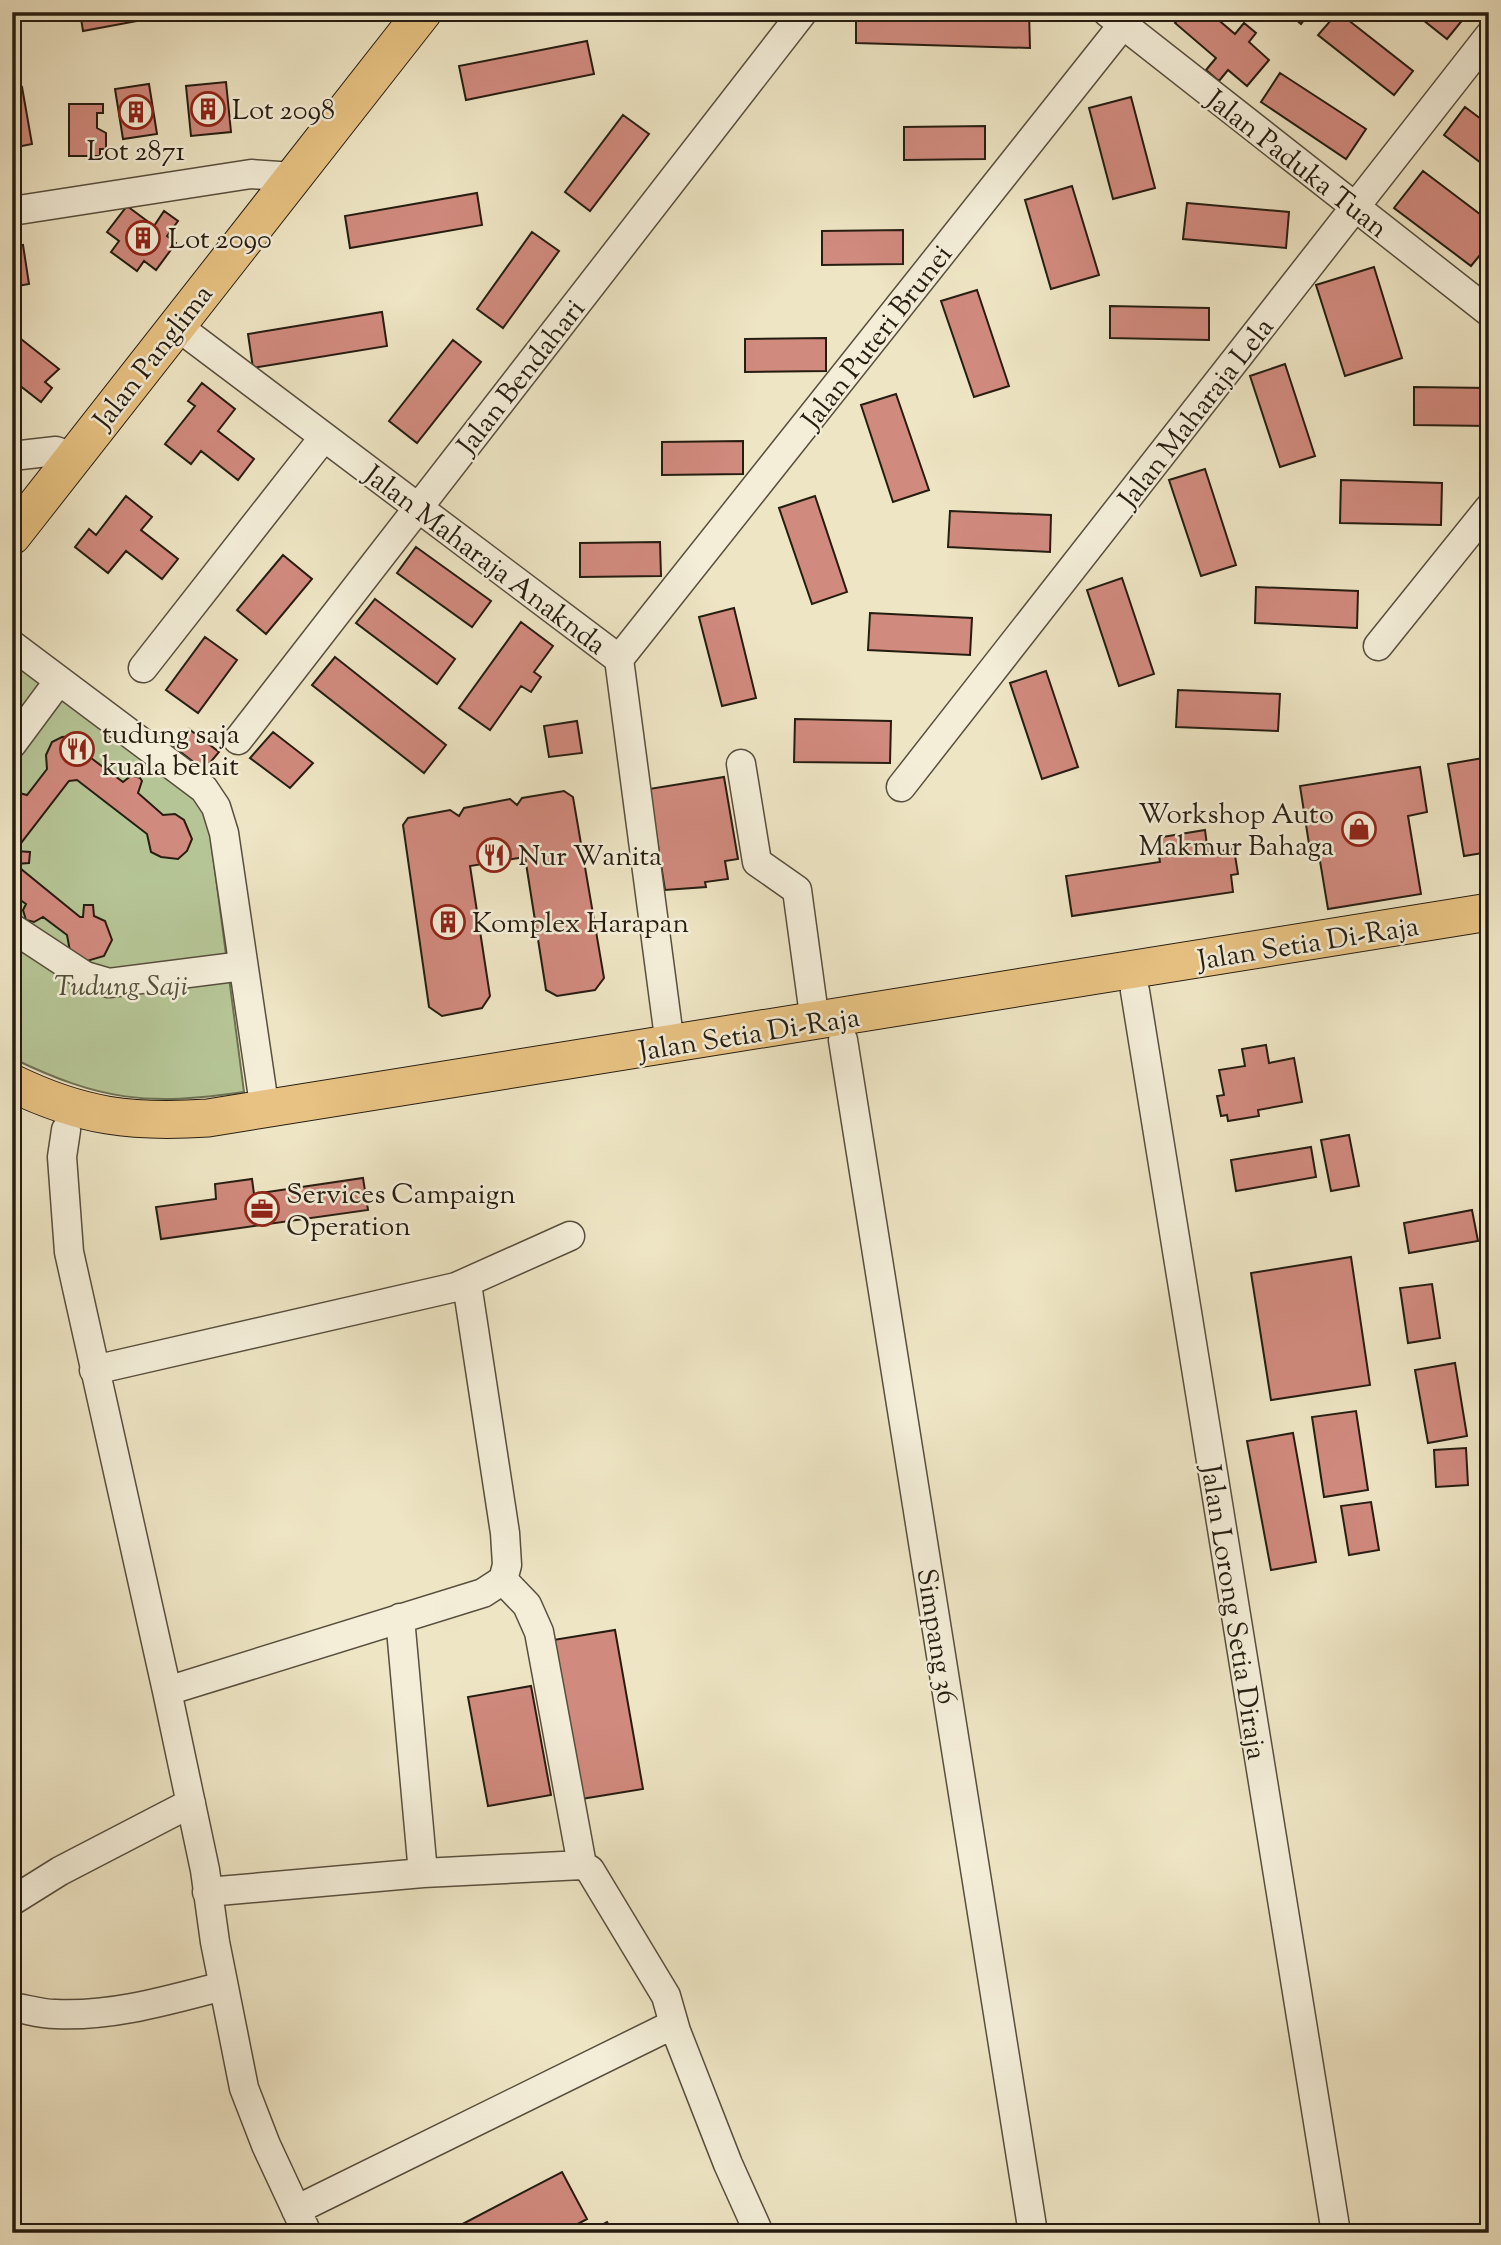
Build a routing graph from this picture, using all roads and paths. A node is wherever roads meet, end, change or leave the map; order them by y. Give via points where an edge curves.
1 (423, 12) edge
2 (803, 12) edge
3 (1121, 16) edge
4 (1489, 36) edge
5 (294, 177) junction
6 (1354, 209) junction
7 (12, 211) edge
8 (1489, 312) edge
9 (177, 326) junction
10 (324, 438) junction
11 (12, 456) edge
12 (73, 457) junction
13 (418, 506) junction
14 (1489, 508) edge
15 (12, 536) edge
16 (12, 645) edge
17 (1378, 646) dead end
18 (619, 659) junction
19 (143, 668) dead end
20 (58, 682) junction
21 (238, 740) dead end
22 (12, 744) edge
23 (741, 764) dead end
24 (901, 787) dead end
25 (1489, 912) edge
26 (12, 928) edge
27 (1489, 933) edge
28 (243, 966) junction
29 (1135, 991) junction
30 (829, 1031) junction
31 (670, 1045) junction
32 (12, 1083) edge
33 (12, 1109) edge
34 (265, 1111) junction
35 (66, 1130) junction
36 (570, 1236) dead end
37 (467, 1283) junction
38 (94, 1370) junction
39 (503, 1580) junction
40 (400, 1618) junction
41 (167, 1691) junction
42 (191, 1804) junction
43 (582, 1864) junction
44 (424, 1873) junction
45 (208, 1892) junction
46 (12, 1900) edge
47 (223, 1986) junction
48 (12, 2007) edge
49 (674, 2024) junction
50 (302, 2221) edge
51 (759, 2233) edge
52 (1033, 2233) edge
53 (1336, 2233) edge

1 - 5 main road, Jalan Panglima
2 - 13 street, Jalan Bendahari
3 - 6 street, Jalan Paduka Tuan
3 - 18 street, Jalan Puteri Brunei
4 - 6 street, Jalan Maharaja Lela
5 - 7 street via 251,174
5 - 9 main road, Jalan Panglima
6 - 8 street, Jalan Paduka Tuan
6 - 24 street, Jalan Maharaja Lela
9 - 10 street, Jalan Maharaja Anaknda
9 - 12 main road, Jalan Panglima
10 - 13 street, Jalan Maharaja Anaknda
10 - 19 street
11 - 12 street via 56,451
12 - 15 main road, Jalan Panglima
13 - 18 street, Jalan Maharaja Anaknda
13 - 21 street, Jalan Bendahari
14 - 17 street
16 - 20 street
18 - 31 street, Jalan Maharaja Anaknda
20 - 22 street
20 - 28 street via 204,789 216,807 224,833
23 - 30 street, Simpang 36 via 757,862 797,890
25 - 30 main road, Jalan Setia Di-Raja
26 - 28 street via 85,976 109,983
27 - 29 main road, Jalan Setia Di-Raja
28 - 34 street
29 - 30 main road, Jalan Setia Di-Raja
29 - 53 street, Jalan Lorong Setia Diraja
30 - 31 main road, Jalan Setia Di-Raja
30 - 35 main road, Jalan Setia Di-Raja via 459,1102 208,1137 105,1138
30 - 52 street, Simpang 36
31 - 34 main road, Jalan Setia Di-Raja
32 - 34 main road, Jalan Setia Di-Raja via 88,1112 127,1120 198,1119
33 - 35 main road, Jalan Setia Di-Raja
35 - 38 street via 62,1157 69,1252
36 - 37 street
37 - 38 street
37 - 39 street via 505,1533
38 - 41 street
39 - 40 street via 483,1593
39 - 43 street via 527,1605 538,1632
40 - 41 street
40 - 44 street
41 - 42 street
42 - 45 street
42 - 46 street
43 - 44 street
43 - 49 street via 590,1870 666,1996
44 - 45 street
45 - 47 street
47 - 48 street via 108,2011 55,2015
47 - 50 street via 244,2088
49 - 50 street
49 - 51 street

